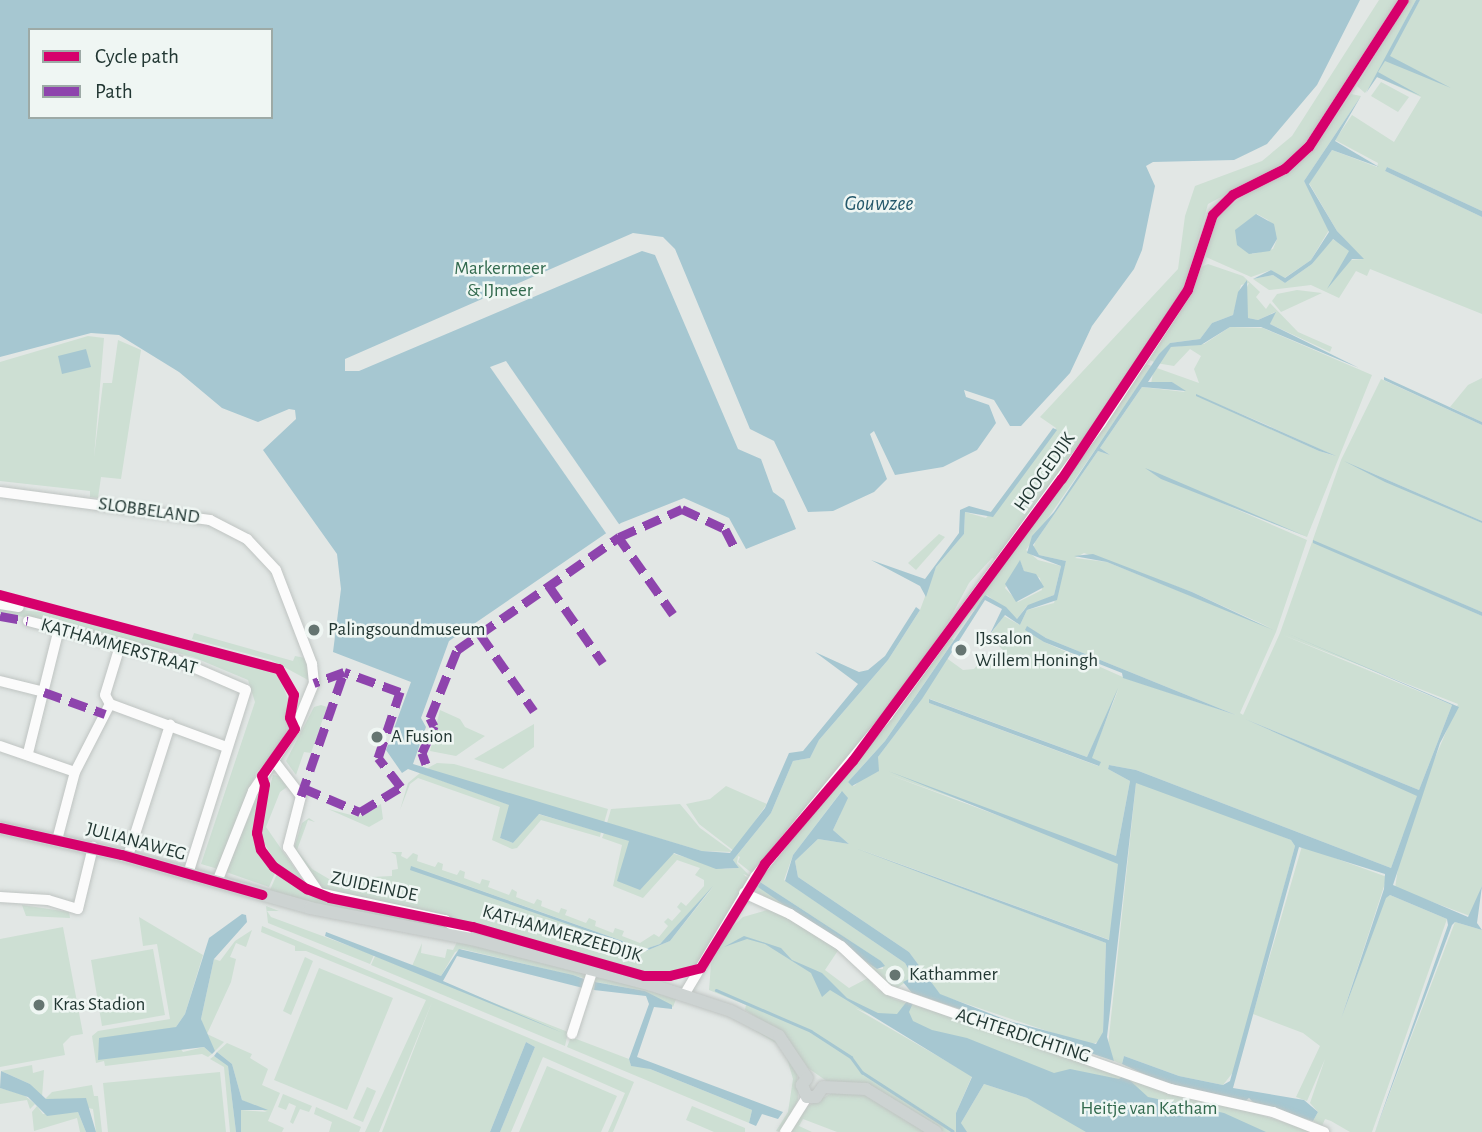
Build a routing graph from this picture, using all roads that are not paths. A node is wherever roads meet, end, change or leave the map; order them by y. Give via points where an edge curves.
1 (1404, 0) edge
2 (0, 492) edge
3 (0, 604) edge
4 (19, 607) dead end
5 (28, 621) dead end
6 (59, 629) junction
7 (120, 646) junction
8 (0, 681) edge
9 (44, 692) junction
10 (110, 704) junction
11 (291, 714) dead end
12 (170, 725) junction
13 (295, 730) junction
14 (0, 746) edge
15 (226, 747) junction
16 (28, 752) junction
17 (274, 761) junction
18 (75, 772) junction
19 (0, 828) edge
20 (57, 840) junction
21 (93, 847) junction
22 (128, 856) junction
23 (188, 874) junction
24 (217, 882) junction
25 (744, 893) junction
26 (0, 897) edge
27 (471, 939) junction
28 (593, 969) junction
29 (684, 995) junction
30 (572, 1034) dead end
31 (807, 1078) junction
32 (822, 1087) junction
33 (807, 1097) junction
34 (785, 1132) edge
35 (936, 1132) edge
36 (1324, 1132) edge

1 - 25 street, HOOGEDIJK via 1309,147 1285,169 1233,195 1213,215 1183,299 1045,505 853,761
2 - 13 street, SLOBBELAND via 181,513 236,531 257,547 279,576 312,664 312,693
3 - 4 street, KATHAMMERSTRAAT
5 - 6 street, KATHAMMERSTRAAT
6 - 7 street, KATHAMMERSTRAAT
6 - 9 street
7 - 10 street via 105,695
7 - 15 street, KATHAMMERSTRAAT via 186,663 247,692
8 - 9 street
9 - 16 street
10 - 12 street
10 - 18 street
11 - 13 street
12 - 15 street
12 - 22 street
13 - 17 street
14 - 16 street
15 - 23 street
16 - 18 street
17 - 24 street via 253,791
17 - 27 street, ZUIDEINDE via 301,796 288,844 292,858 319,893 445,920
18 - 20 street
19 - 20 main road, JULIANAWEG
20 - 21 main road, JULIANAWEG
21 - 22 main road, JULIANAWEG
21 - 26 street via 78,909
22 - 23 main road, JULIANAWEG
23 - 24 main road, JULIANAWEG
24 - 27 main road, JULIANAWEG via 328,912
25 - 29 street, HOOGEDIJK
25 - 36 street, ACHTERDICHTING via 790,914 841,946 888,990 1170,1088 1273,1112
27 - 28 main road, KATHAMMERZEEDIJK
28 - 29 main road, KATHAMMERZEEDIJK
28 - 30 street, KATHAMMERZEEDIJK
29 - 31 main road, KATHAMMERZEEDIJK via 779,1036
31 - 32 main road via 819,1079
31 - 33 main road via 802,1085
32 - 33 main road via 816,1097
32 - 35 main road via 866,1089
33 - 34 street

